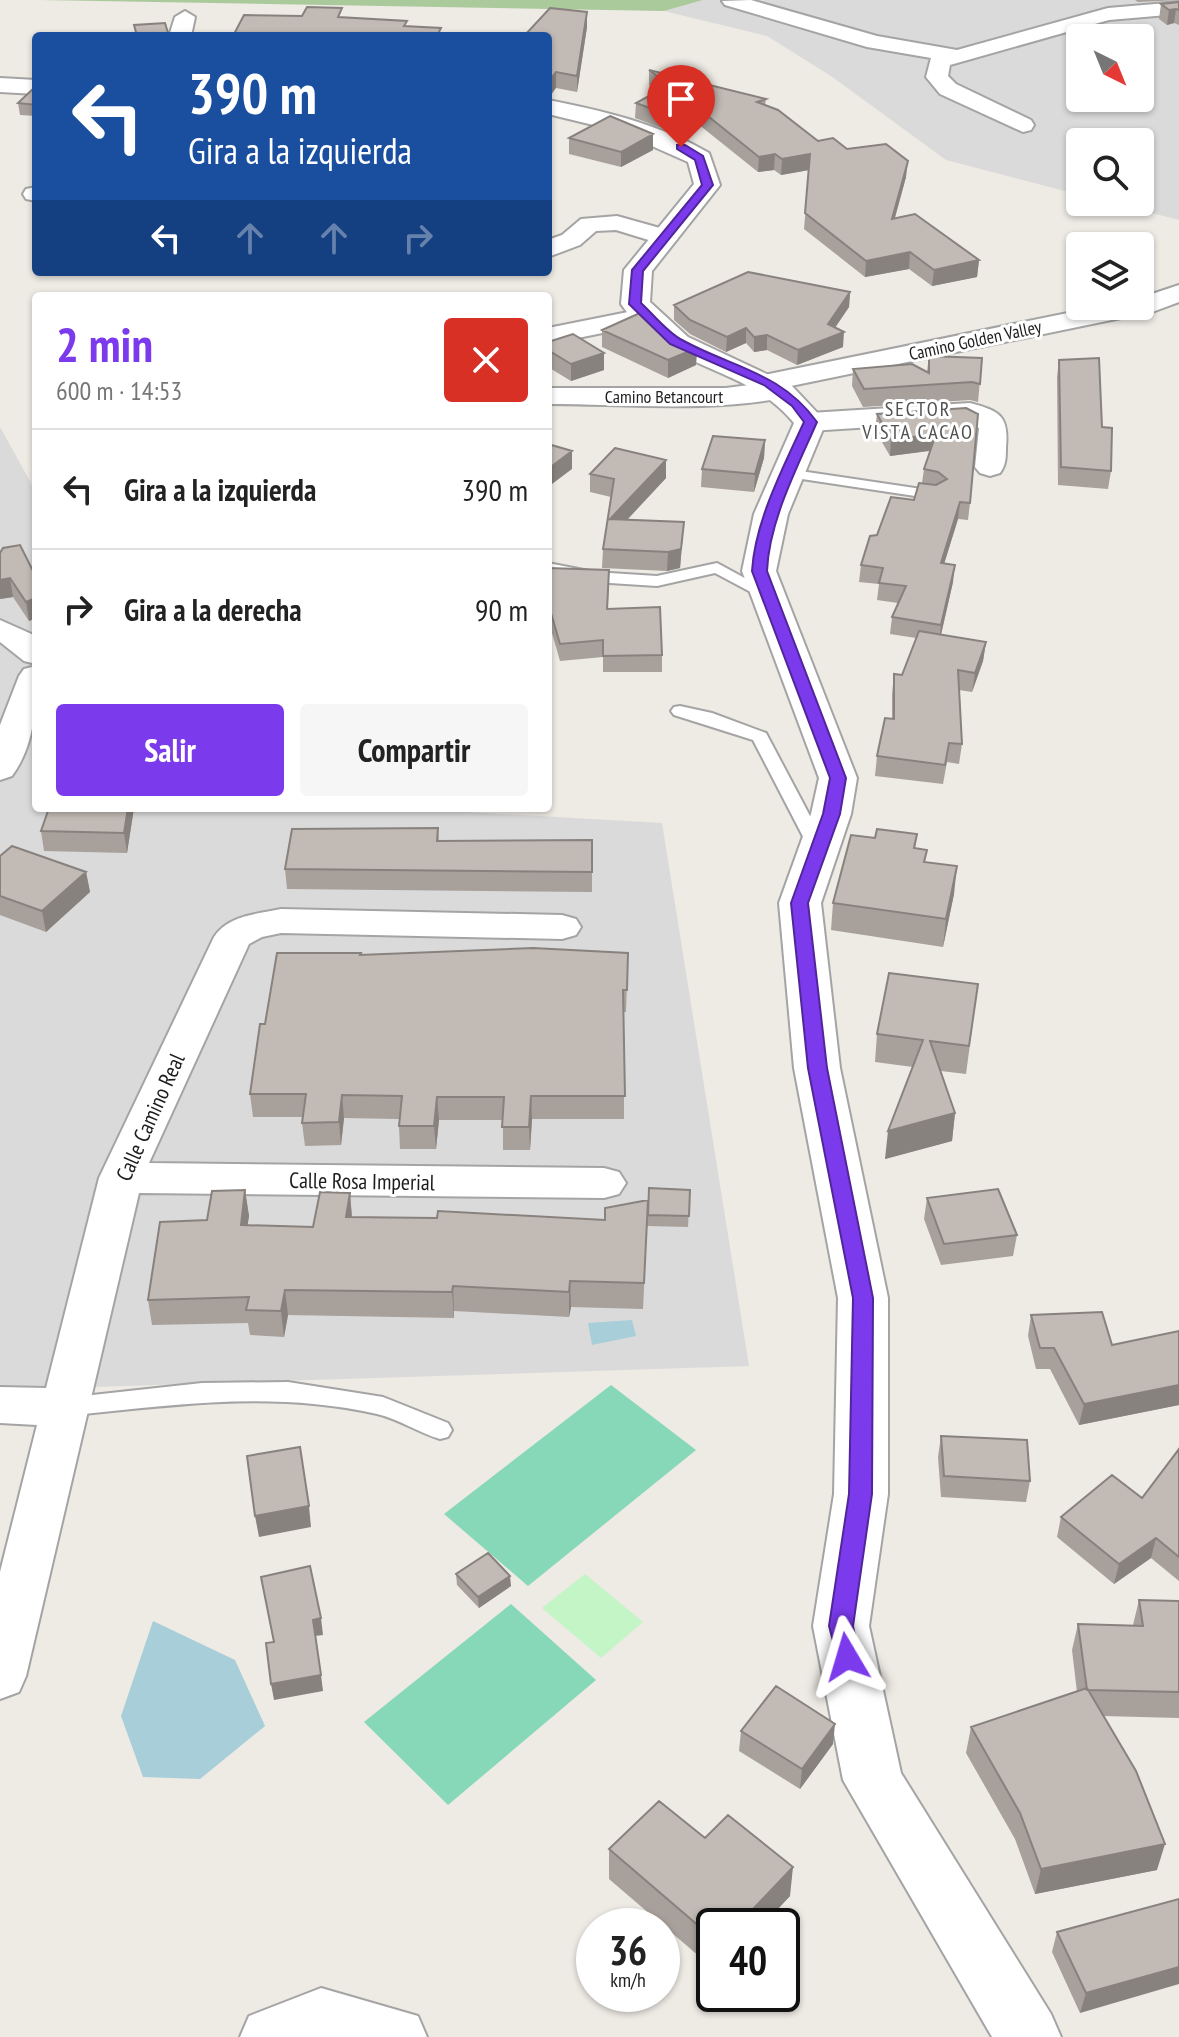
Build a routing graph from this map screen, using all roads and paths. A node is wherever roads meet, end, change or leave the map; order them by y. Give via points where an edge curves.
1 (732, 1) edge
2 (1179, 8) edge
3 (956, 56) junction
4 (0, 85) edge
5 (32, 87) edge
6 (552, 108) edge
7 (1023, 125) dead end
8 (665, 237) junction
9 (552, 247) edge
10 (1179, 293) edge
11 (648, 316) junction
12 (552, 335) edge
13 (774, 386) junction
14 (552, 396) edge
15 (810, 422) junction
16 (990, 467) dead end
17 (787, 473) junction
18 (935, 495) edge
19 (552, 569) edge
20 (768, 595) junction
21 (0, 630) edge
22 (32, 650) edge
23 (32, 686) edge
24 (680, 711) dead end
25 (0, 769) edge
26 (819, 850) junction
27 (562, 927) dead end
28 (121, 1178) junction
29 (604, 1183) dead end
30 (0, 1405) edge
31 (65, 1407) junction
32 (440, 1430) dead end
33 (0, 1676) edge
34 (270, 2037) edge
35 (397, 2037) edge
36 (1028, 2037) edge

1 - 3 street via 875,42
2 - 3 street via 1108,14
3 - 7 street via 940,61 937,77 948,89
4 - 5 street
6 - 8 street via 668,140 700,158 707,185
8 - 9 street via 617,223 590,224
8 - 11 street via 638,270 635,304
10 - 13 street, Camino Golden Valley via 1146,305
11 - 12 street
11 - 13 street via 675,342
13 - 14 street, Camino Betancourt via 726,396
13 - 15 street via 797,403
15 - 16 street via 970,412 994,424
15 - 17 street
17 - 18 lane
17 - 20 street via 760,553 759,571
19 - 20 lane via 657,581 717,568
20 - 26 street via 838,778
21 - 22 street
23 - 25 street
24 - 26 lane via 760,737
26 - 36 street via 800,903 817,1068 863,1298 861,1494 841,1626 873,1780
27 - 28 street, Calle Camino Real via 281,921 233,937
28 - 29 street, Calle Rosa Imperial
28 - 31 street, Calle Camino Real
30 - 31 street
31 - 32 lane via 202,1392 288,1391 383,1406
31 - 33 street, Calle Camino Real
34 - 35 street via 321,2017

